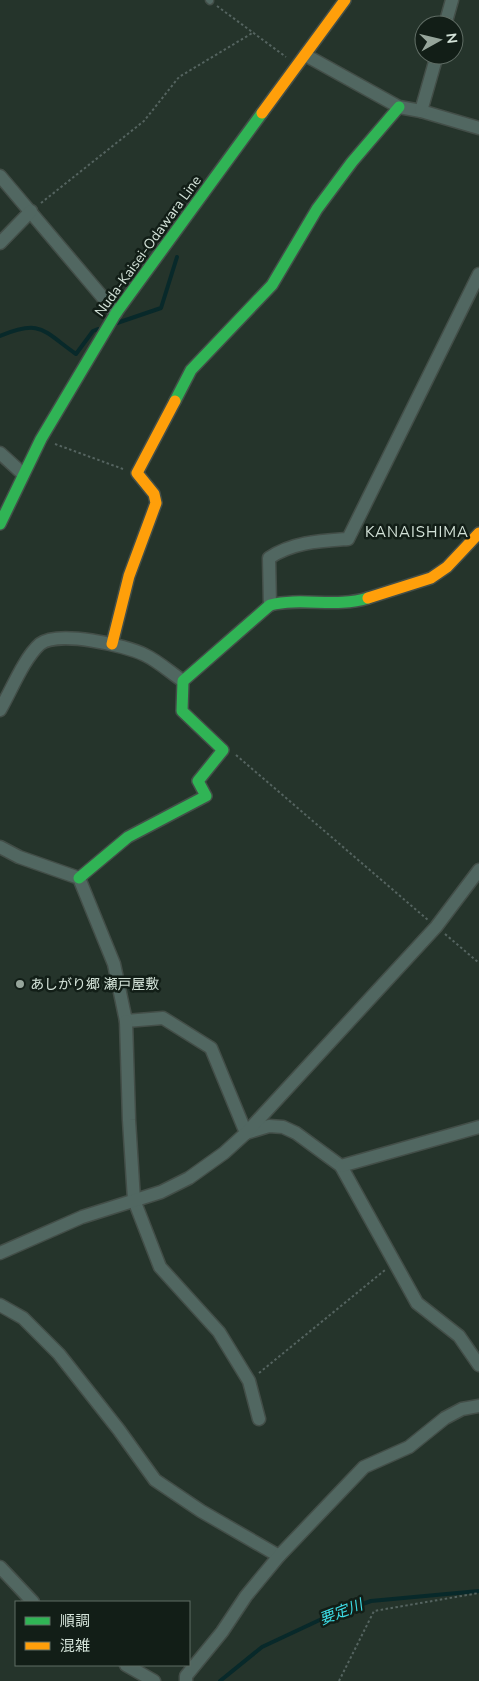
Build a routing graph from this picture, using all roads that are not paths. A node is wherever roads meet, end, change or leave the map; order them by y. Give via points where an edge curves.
1 (346, 0) edge
2 (452, 0) edge
3 (448, 15) edge
4 (307, 56) junction
5 (434, 65) edge
6 (398, 107) junction
7 (421, 111) junction
8 (479, 128) edge
9 (0, 176) edge
10 (30, 211) junction
11 (0, 243) edge
12 (479, 274) edge
13 (115, 315) junction
14 (0, 453) edge
15 (22, 474) junction
16 (0, 524) edge
17 (479, 533) edge
18 (270, 605) junction
19 (112, 644) junction
20 (183, 681) junction
21 (0, 710) edge
22 (0, 847) edge
23 (479, 870) edge
24 (79, 878) junction
25 (126, 1022) junction
26 (479, 1127) edge
27 (246, 1133) junction
28 (341, 1166) junction
29 (134, 1200) junction
30 (0, 1253) edge
31 (0, 1305) edge
32 (479, 1365) edge
33 (479, 1406) edge
34 (259, 1419) dead end
35 (279, 1556) junction
36 (0, 1567) edge
37 (32, 1601) edge
38 (128, 1666) edge
39 (154, 1681) edge
40 (186, 1681) edge

1 - 4 street, Nuda-Kaisei-Odawara Line
2 - 3 street
4 - 6 street
4 - 13 street, Nuda-Kaisei-Odawara Line
5 - 7 street
6 - 7 street
6 - 19 street via 317,209 272,285 192,370 136,473 154,494 156,503 129,576
7 - 8 street
9 - 10 street
10 - 11 street
10 - 13 street
12 - 18 street via 348,539 305,542 282,549 269,558
13 - 15 street, Nuda-Kaisei-Odawara Line
14 - 15 street
15 - 16 street, Nuda-Kaisei-Odawara Line
17 - 18 street via 447,567 413,585 352,603 287,601
18 - 20 street
19 - 20 street via 145,655
19 - 21 street via 53,638 41,644 30,656
20 - 24 street via 182,711 223,750 198,781 206,796 128,837
22 - 24 street
23 - 27 street via 436,927
24 - 25 street via 114,964
25 - 27 street via 163,1018 211,1048
25 - 29 street
26 - 28 street
27 - 28 street via 270,1126 283,1127
27 - 29 street via 189,1178 161,1192
28 - 32 street via 417,1303 459,1336
29 - 30 street via 82,1217
29 - 34 street via 160,1267 219,1332 249,1381
31 - 35 street via 23,1318 59,1354 155,1480
33 - 35 street via 462,1409 445,1418 409,1447 364,1467
35 - 40 street via 186,1676
36 - 37 street
38 - 39 street

